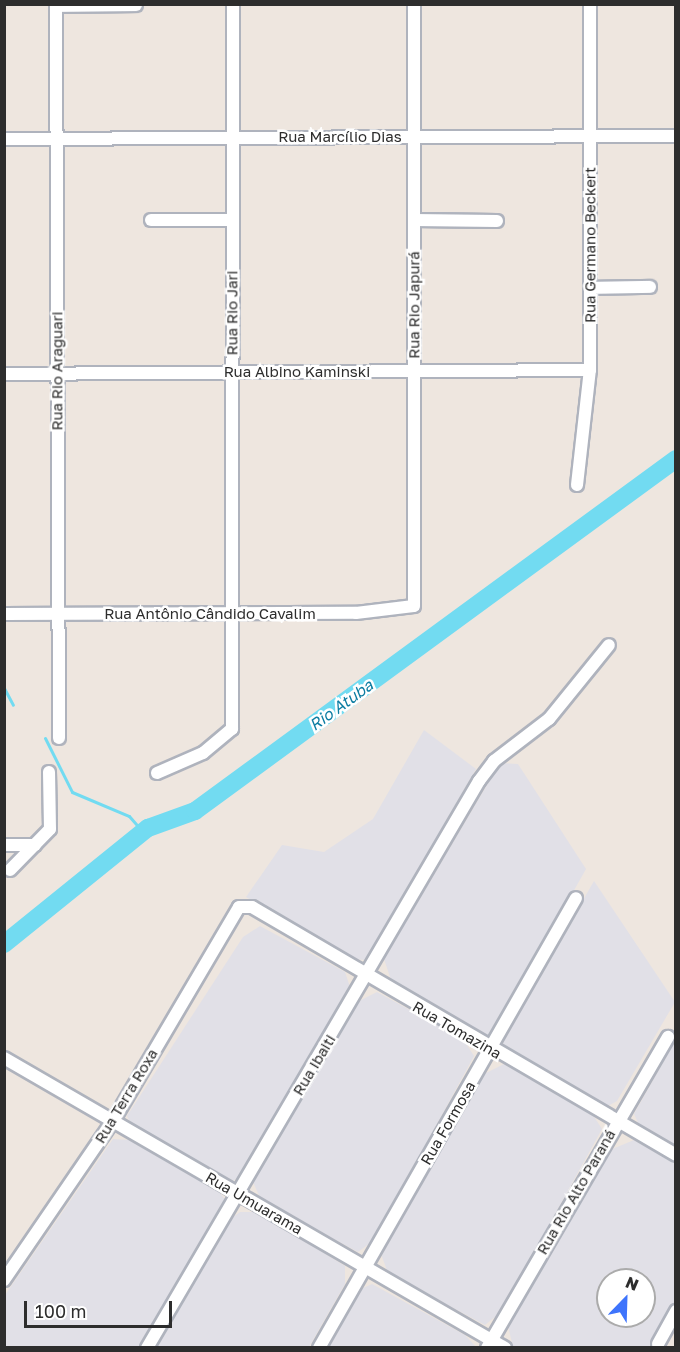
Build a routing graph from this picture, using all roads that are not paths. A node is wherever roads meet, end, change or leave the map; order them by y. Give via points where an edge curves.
1 (232, 4) edge
2 (414, 4) edge
3 (590, 4) edge
4 (56, 5) edge
5 (136, 5) edge
6 (590, 136) junction
7 (675, 136) edge
8 (414, 137) junction
9 (57, 138) junction
10 (232, 138) junction
11 (4, 139) edge
12 (152, 220) dead end
13 (232, 220) junction
14 (414, 220) junction
15 (497, 220) dead end
16 (650, 287) dead end
17 (590, 288) junction
18 (591, 370) junction
19 (414, 371) junction
20 (232, 372) junction
21 (4, 374) edge
22 (57, 374) junction
23 (577, 485) dead end
24 (414, 606) joint
25 (4, 614) edge
26 (58, 614) junction
27 (232, 614) junction
28 (609, 645) dead end
29 (59, 738) dead end
30 (49, 772) dead end
31 (157, 773) dead end
32 (4, 845) edge
33 (35, 845) junction
34 (10, 870) dead end
35 (576, 898) dead end
36 (238, 907) joint
37 (367, 977) junction
38 (668, 1037) dead end
39 (490, 1050) junction
40 (4, 1058) edge
41 (113, 1121) junction
42 (616, 1121) junction
43 (675, 1155) edge
44 (238, 1194) junction
45 (365, 1266) junction
46 (4, 1280) edge
47 (675, 1311) edge
48 (489, 1343) edge
49 (658, 1344) dead end
50 (147, 1347) edge
51 (319, 1347) edge
52 (505, 1347) edge

1 - 10 street, Rua Rio Jari
2 - 8 street, Rua Rio Japurá
3 - 6 street, Rua Germano Beckert
4 - 5 street
4 - 9 street, Rua Rio Araguari
6 - 7 street, Rua Marcílio Dias
6 - 8 street, Rua Marcílio Dias
6 - 17 street, Rua Germano Beckert
8 - 10 street, Rua Marcílio Dias
8 - 14 street, Rua Rio Japurá
9 - 10 street, Rua Marcílio Dias
9 - 11 street, Rua Marcílio Dias
9 - 22 street, Rua Rio Araguari
10 - 13 street, Rua Rio Jari
12 - 13 street
13 - 20 street, Rua Rio Jari
14 - 15 street
14 - 19 street, Rua Rio Japurá
16 - 17 street
17 - 18 street, Rua Germano Beckert
18 - 19 street, Rua Albino Kaminski
18 - 23 street, Rua Germano Beckert
19 - 20 street, Rua Albino Kaminski
19 - 24 street, Rua Rio Japurá
20 - 22 street, Rua Albino Kaminski
20 - 27 street, Rua Rio Jari
21 - 22 street, Rua Albino Kaminski
22 - 26 street, Rua Rio Araguari
24 - 27 street, Rua Antônio Cândido Cavalim via 356,613
25 - 26 street, Rua Antônio Cândido Cavalim
26 - 27 street, Rua Antônio Cândido Cavalim
26 - 29 street, Rua Rio Araguari
27 - 31 street, Rua Rio Jari via 232,729 203,753
28 - 37 street, Rua Ibaiti via 549,719 494,761 479,781
30 - 33 street via 52,823
32 - 33 street
33 - 34 street
35 - 39 street, Rua Formosa
36 - 37 street, Rua Tomazina via 252,907
36 - 41 street, Rua Terra Roxa
37 - 39 street, Rua Tomazina
37 - 44 street, Rua Ibaiti
38 - 42 street, Rua Rio Alto Paraná
39 - 42 street, Rua Tomazina
39 - 45 street, Rua Formosa
40 - 41 street, Rua Umuarama
41 - 44 street, Rua Umuarama
41 - 46 street, Rua Terra Roxa
42 - 43 street, Rua Tomazina
42 - 48 street, Rua Rio Alto Paraná
44 - 45 street, Rua Umuarama
44 - 50 street, Rua Ibaiti
45 - 48 street, Rua Umuarama
45 - 51 street, Rua Formosa
47 - 49 street
48 - 52 street, Rua Umuarama

